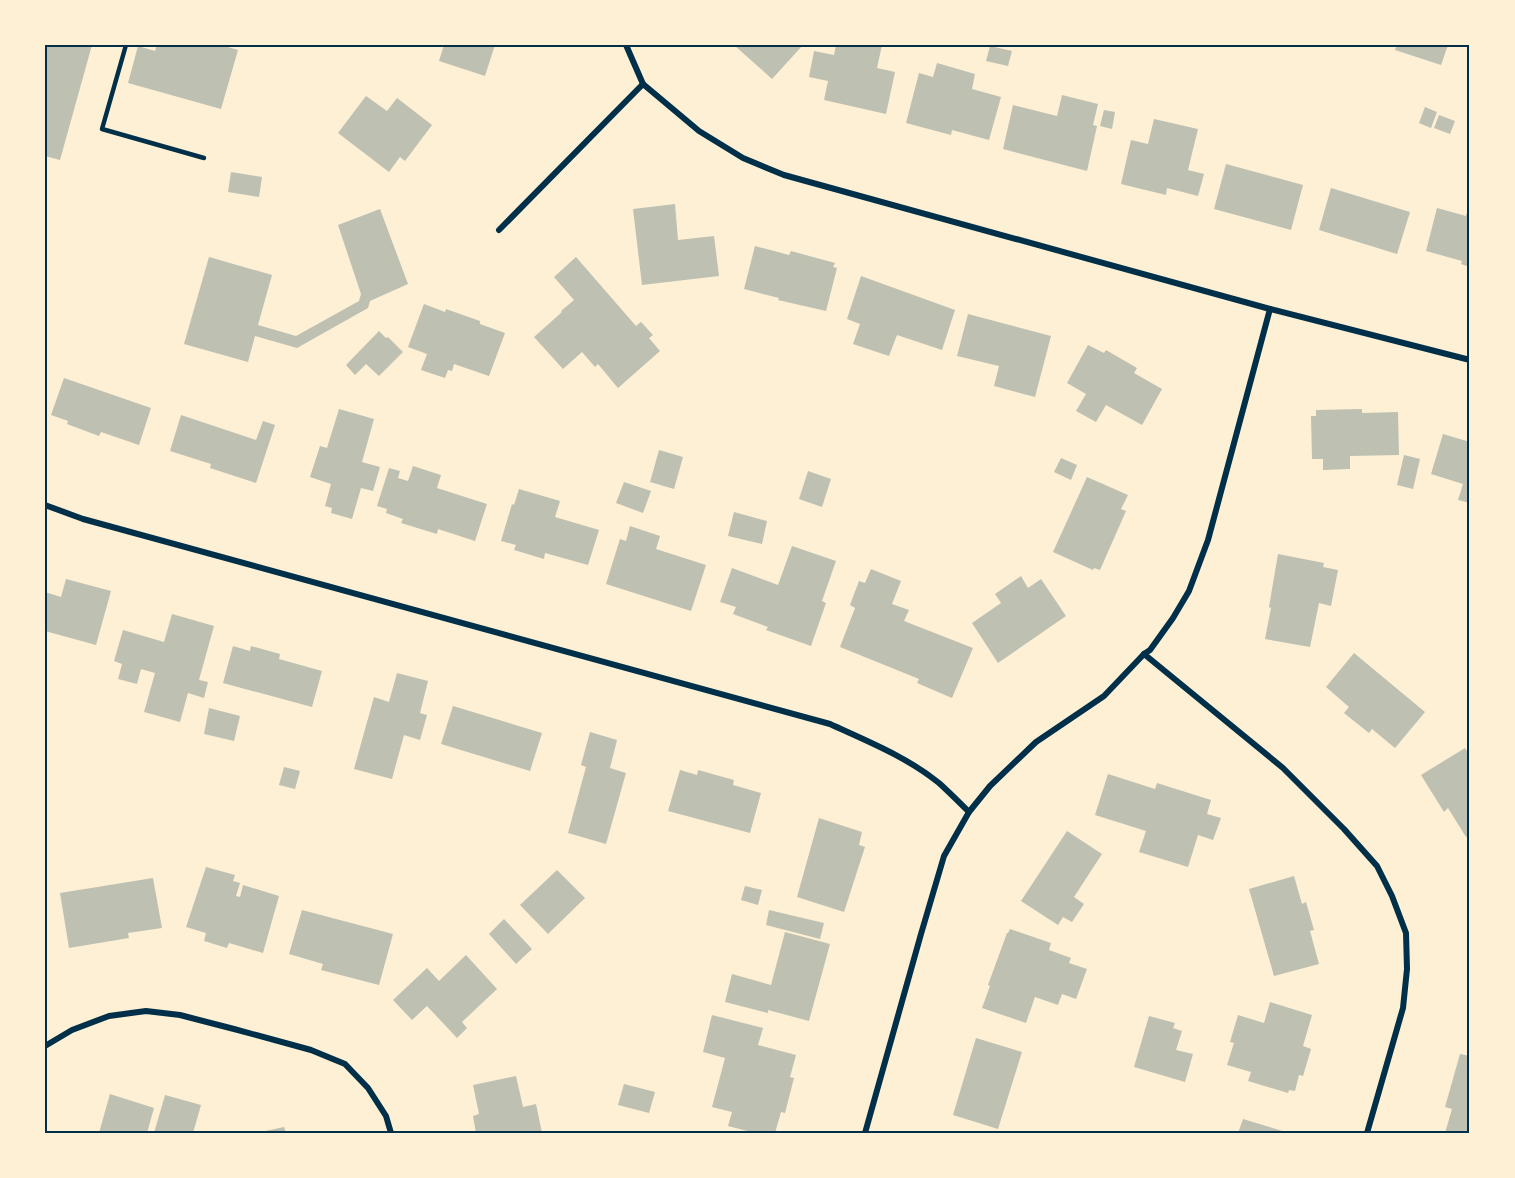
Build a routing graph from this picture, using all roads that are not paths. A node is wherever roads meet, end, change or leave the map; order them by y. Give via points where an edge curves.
1 (126, 45) edge
2 (626, 45) edge
3 (643, 84) junction
4 (204, 158) dead end
5 (499, 230) dead end
6 (1270, 309) junction
7 (1470, 360) edge
8 (45, 505) edge
9 (1144, 654) junction
10 (969, 812) junction
11 (45, 1046) edge
12 (391, 1133) edge
13 (865, 1133) edge
14 (1367, 1133) edge

1 - 4 lane via 102,129
2 - 3 street
3 - 5 street
3 - 6 street via 699,130 743,158 784,175
6 - 7 street
6 - 9 street via 1208,540 1189,591
8 - 10 street via 83,519 830,724 909,763 938,782
9 - 10 street via 1104,696 1036,742
9 - 14 street via 1283,768 1377,866 1392,896 1406,933 1403,1008
10 - 13 street via 944,856
11 - 12 street via 72,1030 109,1016 146,1011 202,1021 311,1050 345,1064 368,1088 386,1116

